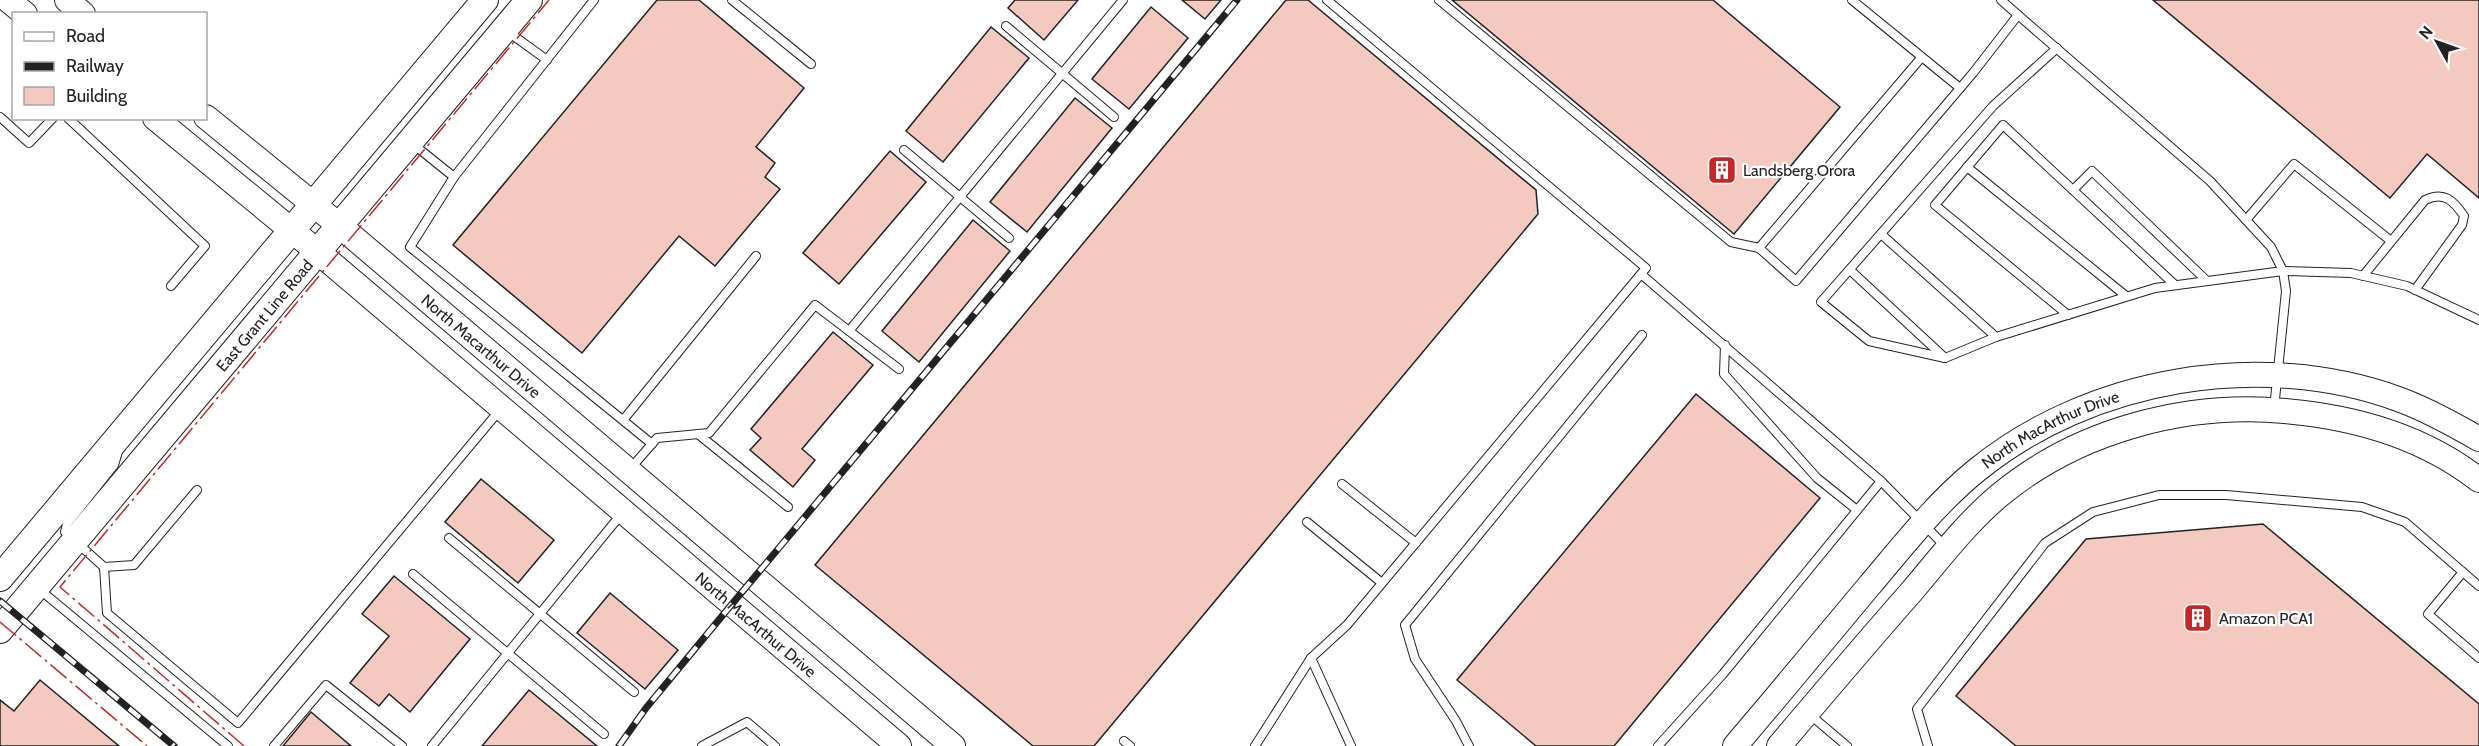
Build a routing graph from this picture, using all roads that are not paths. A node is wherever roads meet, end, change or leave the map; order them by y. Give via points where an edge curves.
1 (8, 0) edge
2 (67, 0) edge
3 (485, 0) edge
4 (529, 0) edge
5 (594, 0) edge
6 (732, 0) edge
7 (1123, 0) edge
8 (1326, 0) edge
9 (1439, 0) edge
10 (1852, 0) edge
11 (2001, 0) edge
12 (23, 12) edge
13 (81, 12) edge
14 (2018, 15) junction
15 (1006, 26) dead end
16 (504, 29) junction
17 (2057, 48) junction
18 (1922, 58) junction
19 (547, 60) junction
20 (811, 64) dead end
21 (1062, 74) junction
22 (1960, 88) junction
23 (0, 117) edge
24 (1114, 117) dead end
25 (207, 118) edge
26 (50, 120) edge
27 (70, 120) edge
28 (157, 120) edge
29 (410, 142) junction
30 (904, 150) dead end
31 (1967, 167) junction
32 (454, 177) junction
33 (2073, 190) junction
34 (961, 196) junction
35 (314, 204) junction
36 (2246, 220) junction
37 (340, 226) junction
38 (292, 230) junction
39 (1881, 234) junction
40 (1009, 238) dead end
41 (2391, 241) junction
42 (1759, 248) junction
43 (318, 252) junction
44 (756, 256) dead end
45 (1850, 270) junction
46 (2283, 271) junction
47 (1641, 274) junction
48 (2363, 276) junction
49 (2206, 280) junction
50 (2174, 284) junction
51 (171, 286) dead end
52 (2415, 290) junction
53 (2126, 296) junction
54 (2067, 315) junction
55 (2479, 320) edge
56 (849, 331) junction
57 (1642, 335) dead end
58 (1996, 337) junction
59 (1725, 345) junction
60 (1945, 358) junction
61 (899, 369) dead end
62 (2277, 376) junction
63 (501, 408) junction
64 (2274, 410) junction
65 (624, 419) junction
66 (121, 434) junction
67 (698, 434) junction
68 (2479, 439) edge
69 (652, 444) junction
70 (629, 471) junction
71 (2479, 480) edge
72 (1881, 481) junction
73 (1342, 484) dead end
74 (197, 490) dead end
75 (618, 507) junction
76 (788, 507) dead end
77 (1857, 510) junction
78 (1307, 522) dead end
79 (1922, 523) junction
80 (449, 538) dead end
81 (73, 542) junction
82 (1416, 543) junction
83 (1948, 548) junction
84 (104, 567) junction
85 (2463, 572) junction
86 (413, 574) dead end
87 (0, 578) edge
88 (1382, 583) junction
89 (2479, 586) edge
90 (36, 587) junction
91 (539, 615) junction
92 (0, 630) edge
93 (508, 653) junction
94 (2479, 657) edge
95 (1311, 658) junction
96 (634, 692) dead end
97 (1808, 712) junction
98 (604, 734) dead end
99 (228, 746) edge
100 (274, 746) edge
101 (402, 746) edge
102 (432, 746) edge
103 (702, 746) edge
104 (775, 746) edge
105 (899, 746) edge
106 (953, 746) edge
107 (1255, 746) edge
108 (1351, 746) edge
109 (1469, 746) edge
110 (1658, 746) edge
111 (1735, 746) edge
112 (1779, 746) edge
113 (1847, 746) edge
114 (1928, 746) edge

1 - 12 main road
2 - 13 main road
3 - 35 main road
4 - 16 main road, East Grant Line Road
5 - 19 lane
6 - 20 lane
7 - 21 lane
8 - 47 lane via 1646,268
9 - 42 lane via 1731,242
10 - 18 lane
11 - 14 lane
14 - 17 lane
14 - 22 lane
15 - 21 lane
16 - 19 lane
16 - 29 main road, East Grant Line Road
17 - 36 lane via 2210,181
17 - 39 lane via 1994,106
18 - 22 lane
18 - 42 lane
19 - 32 lane
21 - 24 lane
21 - 34 lane
22 - 42 lane via 1796,281
23 - 26 lane via 29,143
25 - 35 main road, North Macarthur Drive
27 - 51 lane via 205,246
28 - 38 main road, North Macarthur Drive
29 - 32 lane
29 - 37 main road, East Grant Line Road
30 - 34 lane
31 - 33 lane via 2003,125
31 - 53 lane
31 - 54 lane via 1935,205
32 - 65 lane via 410,247
33 - 49 lane via 2092,171
33 - 50 lane
34 - 40 lane
34 - 56 lane
35 - 37 main road, North Macarthur Drive
35 - 38 main road
36 - 41 lane via 2294,164
36 - 46 lane via 2271,247
37 - 43 main road, East Grant Line Road
37 - 70 main road, North Macarthur Drive
38 - 43 main road, North Macarthur Drive
38 - 66 main road
39 - 45 lane
39 - 58 lane
41 - 48 lane
41 - 52 lane via 2425,200 2436,195 2449,198 2464,216 2456,234
43 - 63 main road, North Macarthur Drive
43 - 81 main road, East Grant Line Road
44 - 65 lane
45 - 60 lane
45 - 60 lane via 1821,302 1869,341
46 - 48 lane
46 - 49 lane
46 - 62 lane via 2286,291
47 - 59 lane
47 - 82 lane
48 - 52 lane
49 - 50 lane
50 - 53 lane
52 - 55 lane
53 - 54 lane
54 - 58 lane
56 - 61 lane
56 - 67 lane via 815,305 709,433
57 - 109 lane via 1405,625 1415,659
58 - 60 lane
59 - 72 lane
59 - 77 lane via 1724,374 1817,478
62 - 64 lane
62 - 68 main road, North MacArthur Drive via 2347,385 2397,399
62 - 79 main road, North MacArthur Drive via 2236,375 2169,382 2116,395 2061,418 2006,448
63 - 75 main road, North Macarthur Drive
63 - 84 lane via 238,723 107,613
64 - 71 main road, North MacArthur Drive via 2321,414 2367,425 2416,443
64 - 83 main road, North MacArthur Drive via 2202,411 2142,422 2095,439 2050,461 2001,494
65 - 69 lane
66 - 81 lane via 114,465 67,524 65,532
66 - 87 main road
67 - 69 lane via 657,438
67 - 76 lane
69 - 70 lane
70 - 106 main road, North Macarthur Drive
72 - 77 lane
72 - 79 lane
73 - 82 lane
74 - 84 lane via 134,565
75 - 91 lane
75 - 105 main road, North MacArthur Drive
77 - 110 lane via 1723,674
78 - 88 lane
79 - 83 lane
79 - 111 main road, North MacArthur Drive
80 - 91 lane
81 - 84 lane
81 - 90 main road, East Grant Line Road
82 - 88 lane
83 - 97 main road, North MacArthur Drive
85 - 89 lane
85 - 94 lane via 2428,614
85 - 114 lane via 2405,522 2362,507 2226,495 2159,495 2093,512 2045,543 1917,709
86 - 93 lane
88 - 95 lane via 1347,625
90 - 92 main road, East Grant Line Road
90 - 99 lane
91 - 93 lane
91 - 96 lane
93 - 98 lane
93 - 102 lane
95 - 107 lane
95 - 108 lane
97 - 112 main road, North MacArthur Drive
97 - 113 lane
100 - 101 lane via 326,685
103 - 104 lane via 747,722

